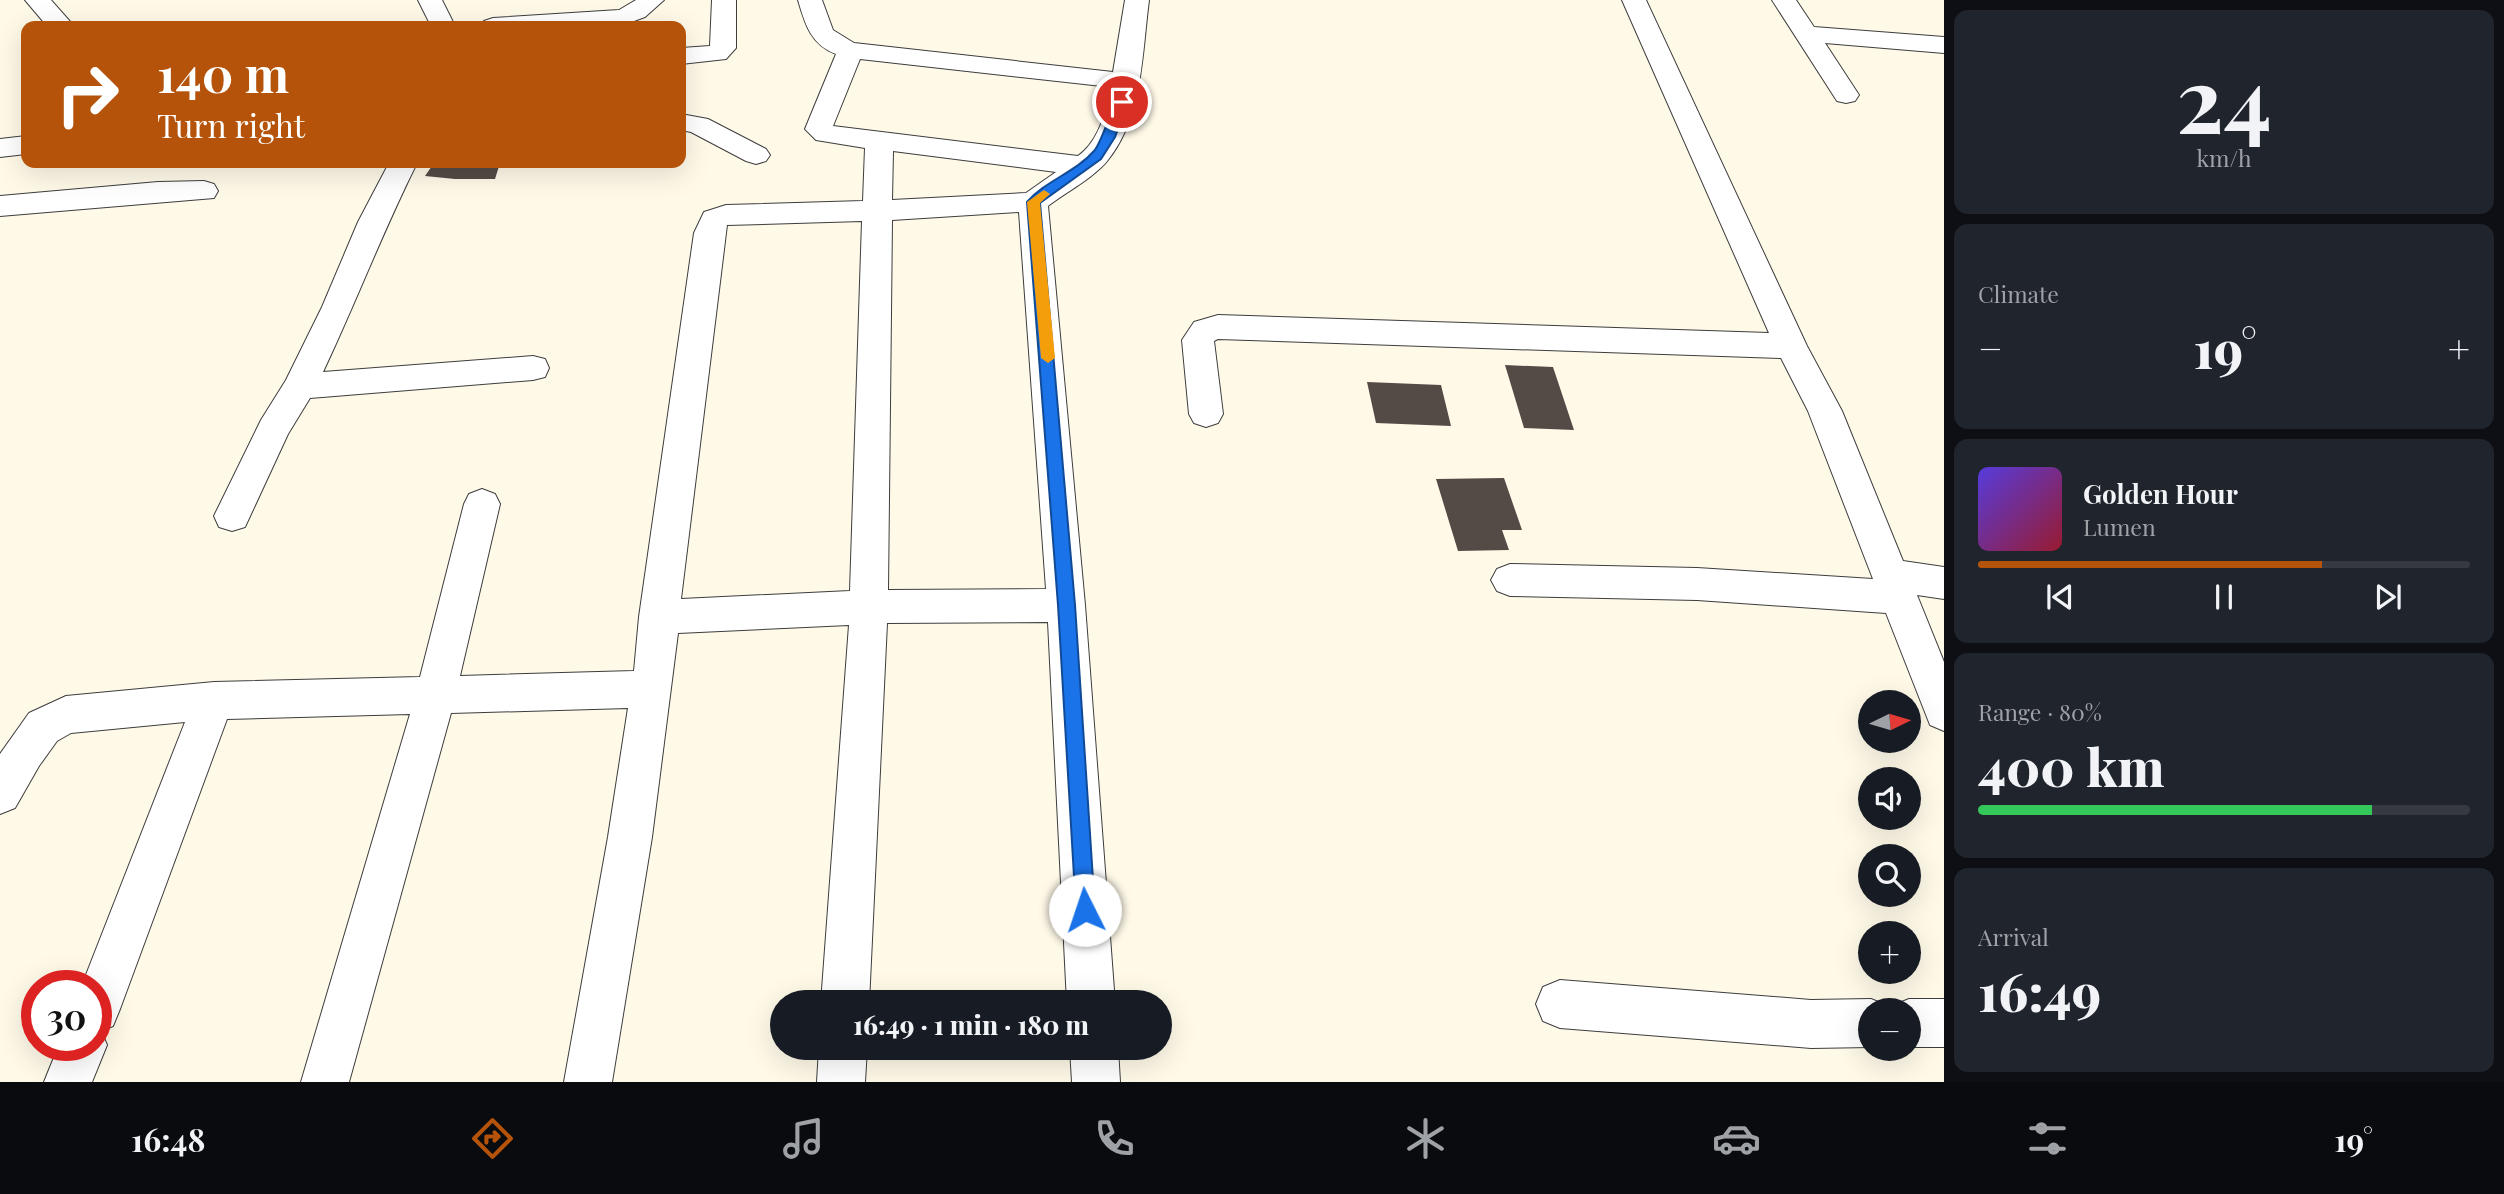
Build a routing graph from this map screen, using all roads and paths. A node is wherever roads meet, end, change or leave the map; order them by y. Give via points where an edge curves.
1 (37, 0) edge
2 (430, 0) edge
3 (652, 0) edge
4 (724, 0) edge
5 (810, 0) edge
6 (1137, 0) edge
7 (1634, 0) edge
8 (1784, 0) edge
9 (56, 21) edge
10 (440, 21) edge
11 (565, 21) edge
12 (1808, 34) junction
13 (1932, 44) edge
14 (850, 50) junction
15 (686, 56) edge
16 (1944, 73) edge
17 (1126, 81) junction
18 (1846, 95) dead end
19 (686, 123) edge
20 (878, 142) junction
21 (21, 146) edge
22 (0, 148) edge
23 (756, 155) dead end
24 (1083, 166) junction
25 (400, 168) edge
26 (204, 191) dead end
27 (1033, 202) junction
28 (0, 206) edge
29 (875, 211) junction
30 (1791, 346) junction
31 (533, 368) dead end
32 (300, 386) junction
33 (1206, 414) dead end
34 (482, 504) dead end
35 (232, 516) dead end
36 (1510, 580) dead end
37 (1944, 583) edge
38 (1895, 586) junction
39 (1066, 605) junction
40 (869, 607) junction
41 (658, 617) junction
42 (652, 689) junction
43 (436, 693) junction
44 (215, 701) junction
45 (1944, 712) edge
46 (0, 793) edge
47 (111, 970) edge
48 (846, 990) edge
49 (1090, 990) edge
50 (1560, 1004) dead end
51 (1858, 1023) edge
52 (1921, 1023) edge
53 (1944, 1023) edge
54 (842, 1060) edge
55 (1095, 1060) edge
56 (77, 1061) edge
57 (68, 1082) edge
58 (325, 1082) edge
59 (588, 1082) edge
60 (841, 1082) edge
61 (1096, 1082) edge

1 - 9 street
2 - 10 street
3 - 11 street via 623,17
4 - 15 street via 723,48 718,54
5 - 14 street via 820,33 830,43
6 - 17 street
7 - 30 street
8 - 12 street
12 - 13 street
12 - 18 street
13 - 16 street
14 - 17 street
14 - 20 street via 819,129
17 - 24 street via 1109,137 1097,156
19 - 23 street
20 - 24 street
20 - 29 street
21 - 22 street
24 - 27 street
25 - 32 street
26 - 28 street
27 - 29 street
27 - 39 street
29 - 40 street
29 - 41 street via 803,211 714,219
30 - 33 street via 1218,327 1205,330 1198,340
30 - 38 street via 1825,411
31 - 32 street
32 - 35 street via 273,429
34 - 43 street
36 - 38 street
37 - 38 street
38 - 45 street
39 - 40 street
39 - 49 street
40 - 41 street
40 - 48 street
41 - 42 street
42 - 43 street
42 - 59 street
43 - 44 street
43 - 58 street
44 - 46 street via 66,715 43,727
44 - 47 street
50 - 51 street via 1811,1024
52 - 53 street
54 - 60 street
55 - 61 street
56 - 57 street

